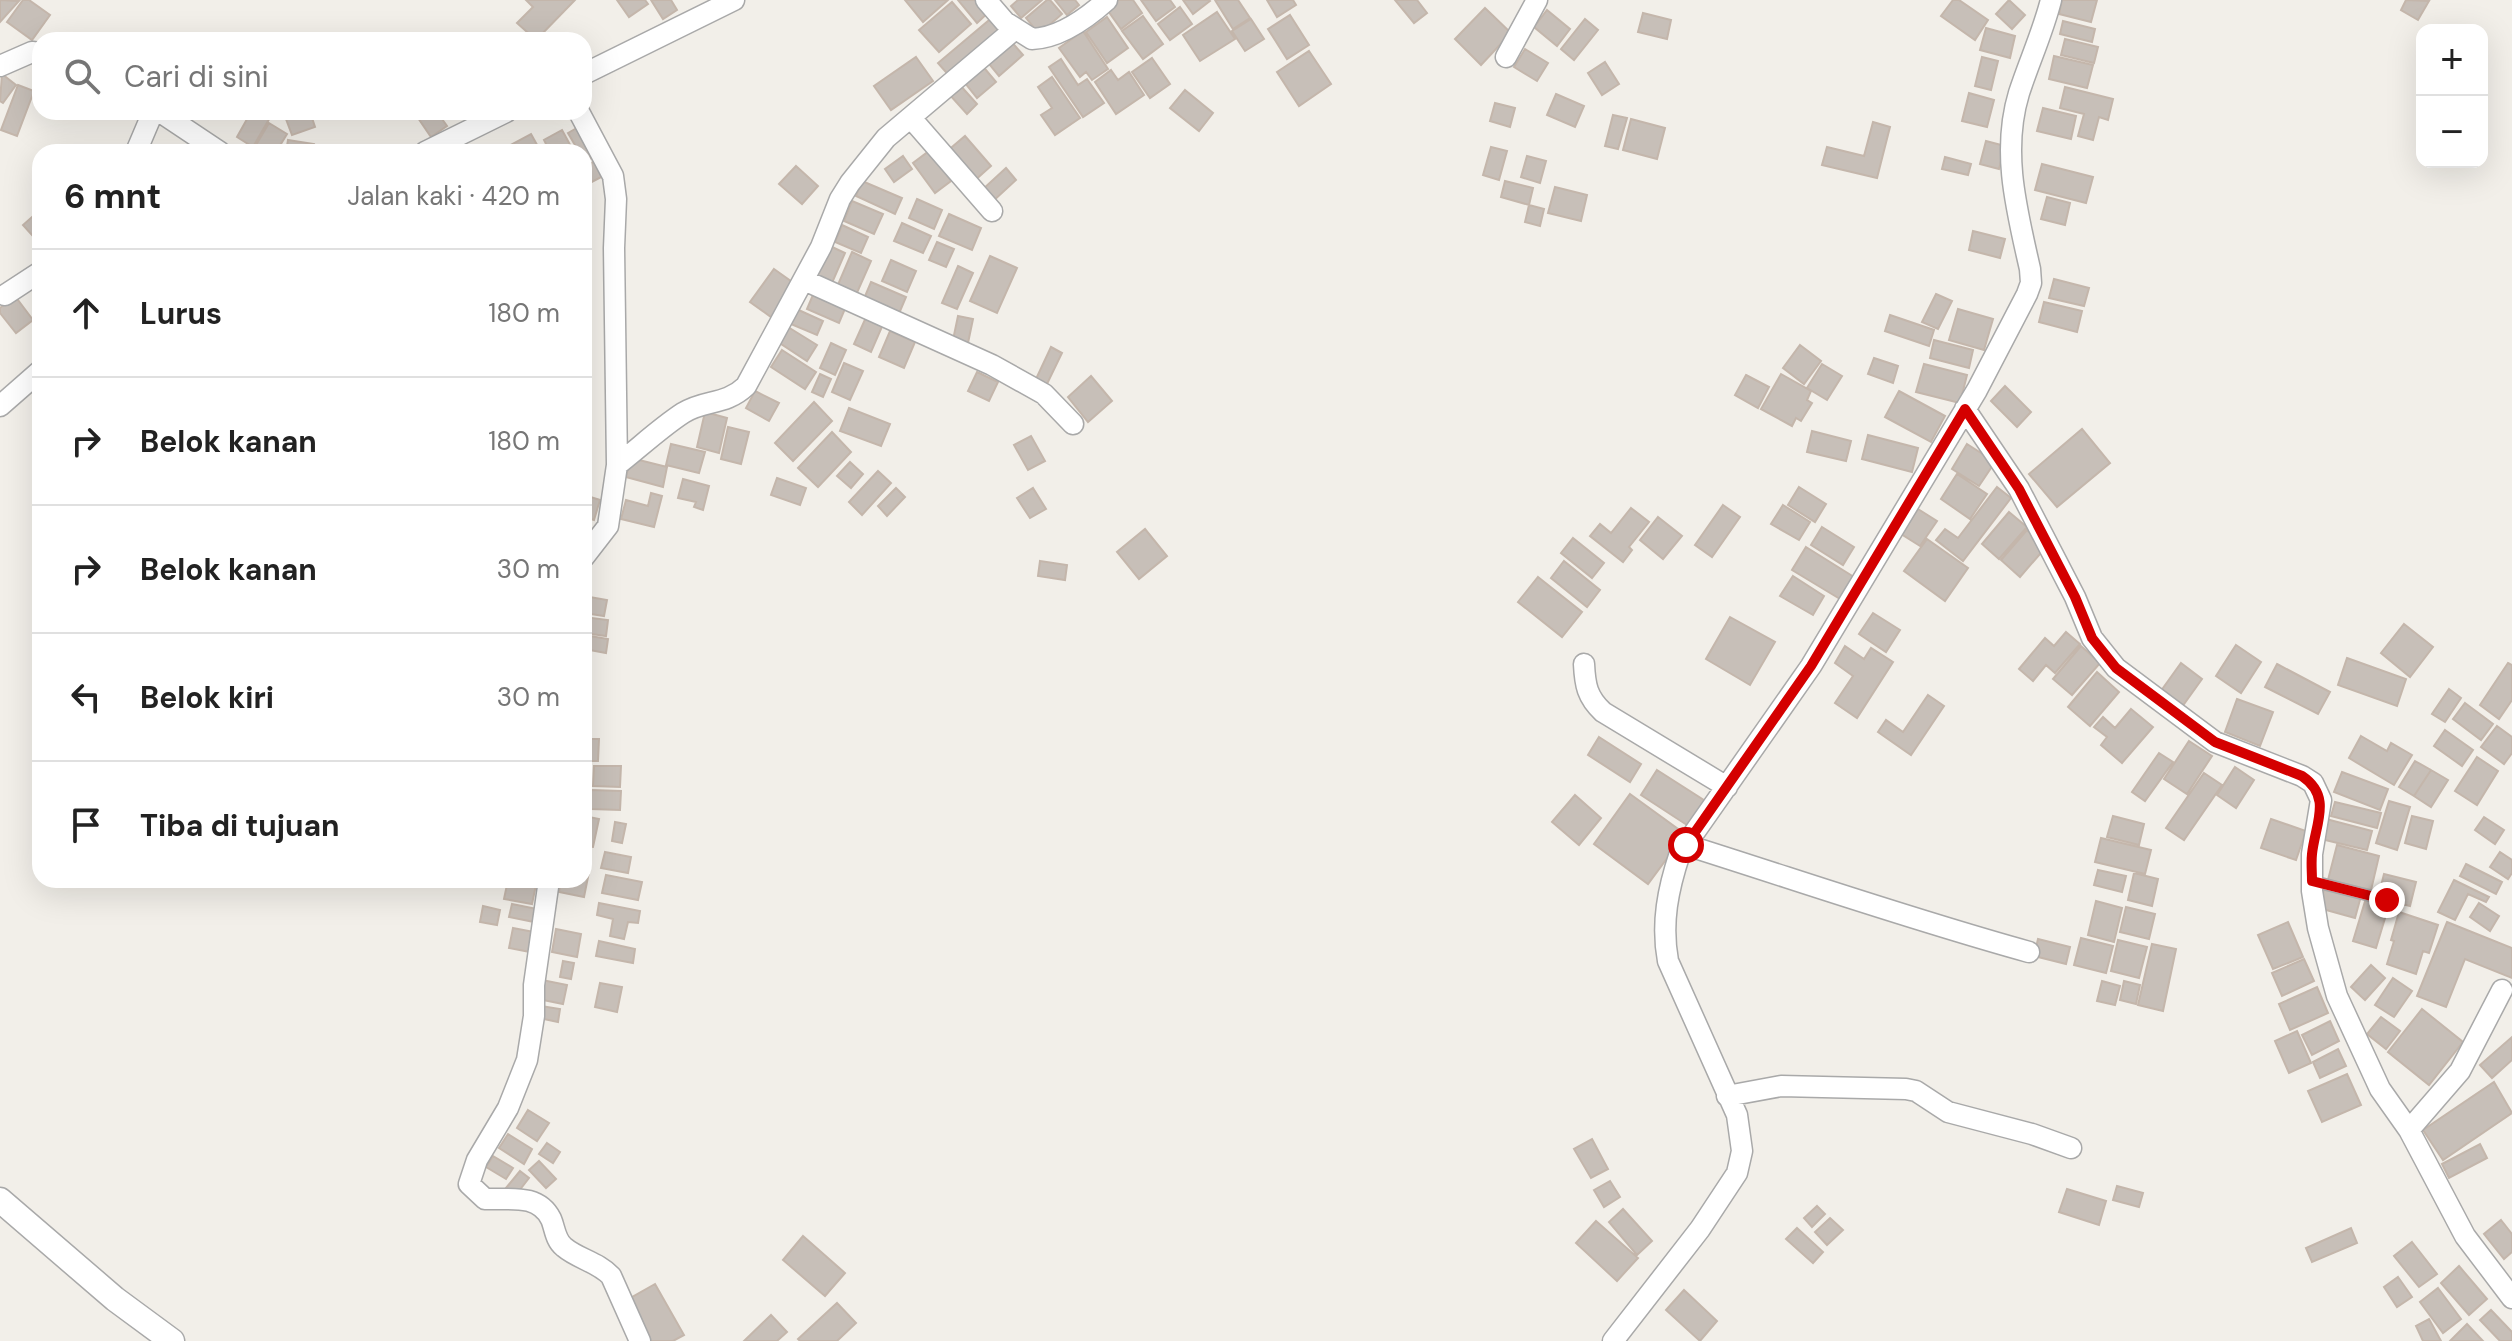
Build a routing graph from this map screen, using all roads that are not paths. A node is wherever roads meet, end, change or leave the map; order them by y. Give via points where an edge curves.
1 (734, 0) edge
2 (986, 0) edge
3 (1107, 0) edge
4 (1537, 0) edge
5 (2051, 0) edge
6 (1015, 29) junction
7 (32, 52) edge
8 (1506, 57) dead end
9 (0, 66) edge
10 (592, 70) edge
11 (911, 118) junction
12 (152, 120) edge
13 (167, 120) edge
14 (490, 120) edge
15 (583, 120) edge
16 (140, 144) edge
17 (207, 144) edge
18 (441, 144) edge
19 (992, 211) dead end
20 (32, 277) edge
21 (804, 280) junction
22 (5, 295) dead end
23 (32, 378) edge
24 (0, 406) edge
25 (1965, 409) junction
26 (1073, 424) dead end
27 (617, 465) junction
28 (592, 547) edge
29 (1584, 664) dead end
30 (1727, 787) junction
31 (1686, 845) junction
32 (2312, 881) junction
33 (548, 888) edge
34 (2387, 900) dead end
35 (2029, 952) dead end
36 (2502, 990) dead end
37 (1727, 1096) junction
38 (2409, 1130) junction
39 (2071, 1148) dead end
40 (0, 1200) edge
41 (2512, 1298) edge
42 (172, 1341) edge
43 (640, 1341) edge
44 (1613, 1341) edge

1 - 10 street
2 - 6 street
3 - 6 street via 1091,15 1043,39
4 - 8 street
5 - 25 street via 2018,96 2011,144 2011,181 2031,283
6 - 11 street
7 - 9 street
11 - 19 street
11 - 21 street via 886,138 850,183
12 - 16 street
13 - 17 street
14 - 18 street
15 - 27 street via 613,176 616,199
20 - 22 street
21 - 26 street via 992,365 1044,394
21 - 27 street via 746,386 735,396 682,414
23 - 24 street
25 - 30 street via 1811,666
25 - 32 street via 2019,489 2092,638 2116,668 2215,742 2313,783 2321,800
27 - 28 street via 608,526
29 - 30 street via 1587,691 1603,712
30 - 31 street
31 - 35 street via 1909,919
31 - 37 street via 1669,884 1664,938 1668,961
32 - 34 lane
32 - 38 street via 2318,928 2337,996 2380,1089
33 - 43 street via 527,1060 469,1184 485,1199 532,1200 542,1206 563,1246 611,1276
36 - 38 street via 2460,1071
37 - 39 street via 1781,1086 1906,1089 1948,1112
37 - 44 street via 1737,1115 1742,1151 1737,1173
38 - 41 street via 2465,1236
40 - 42 street

